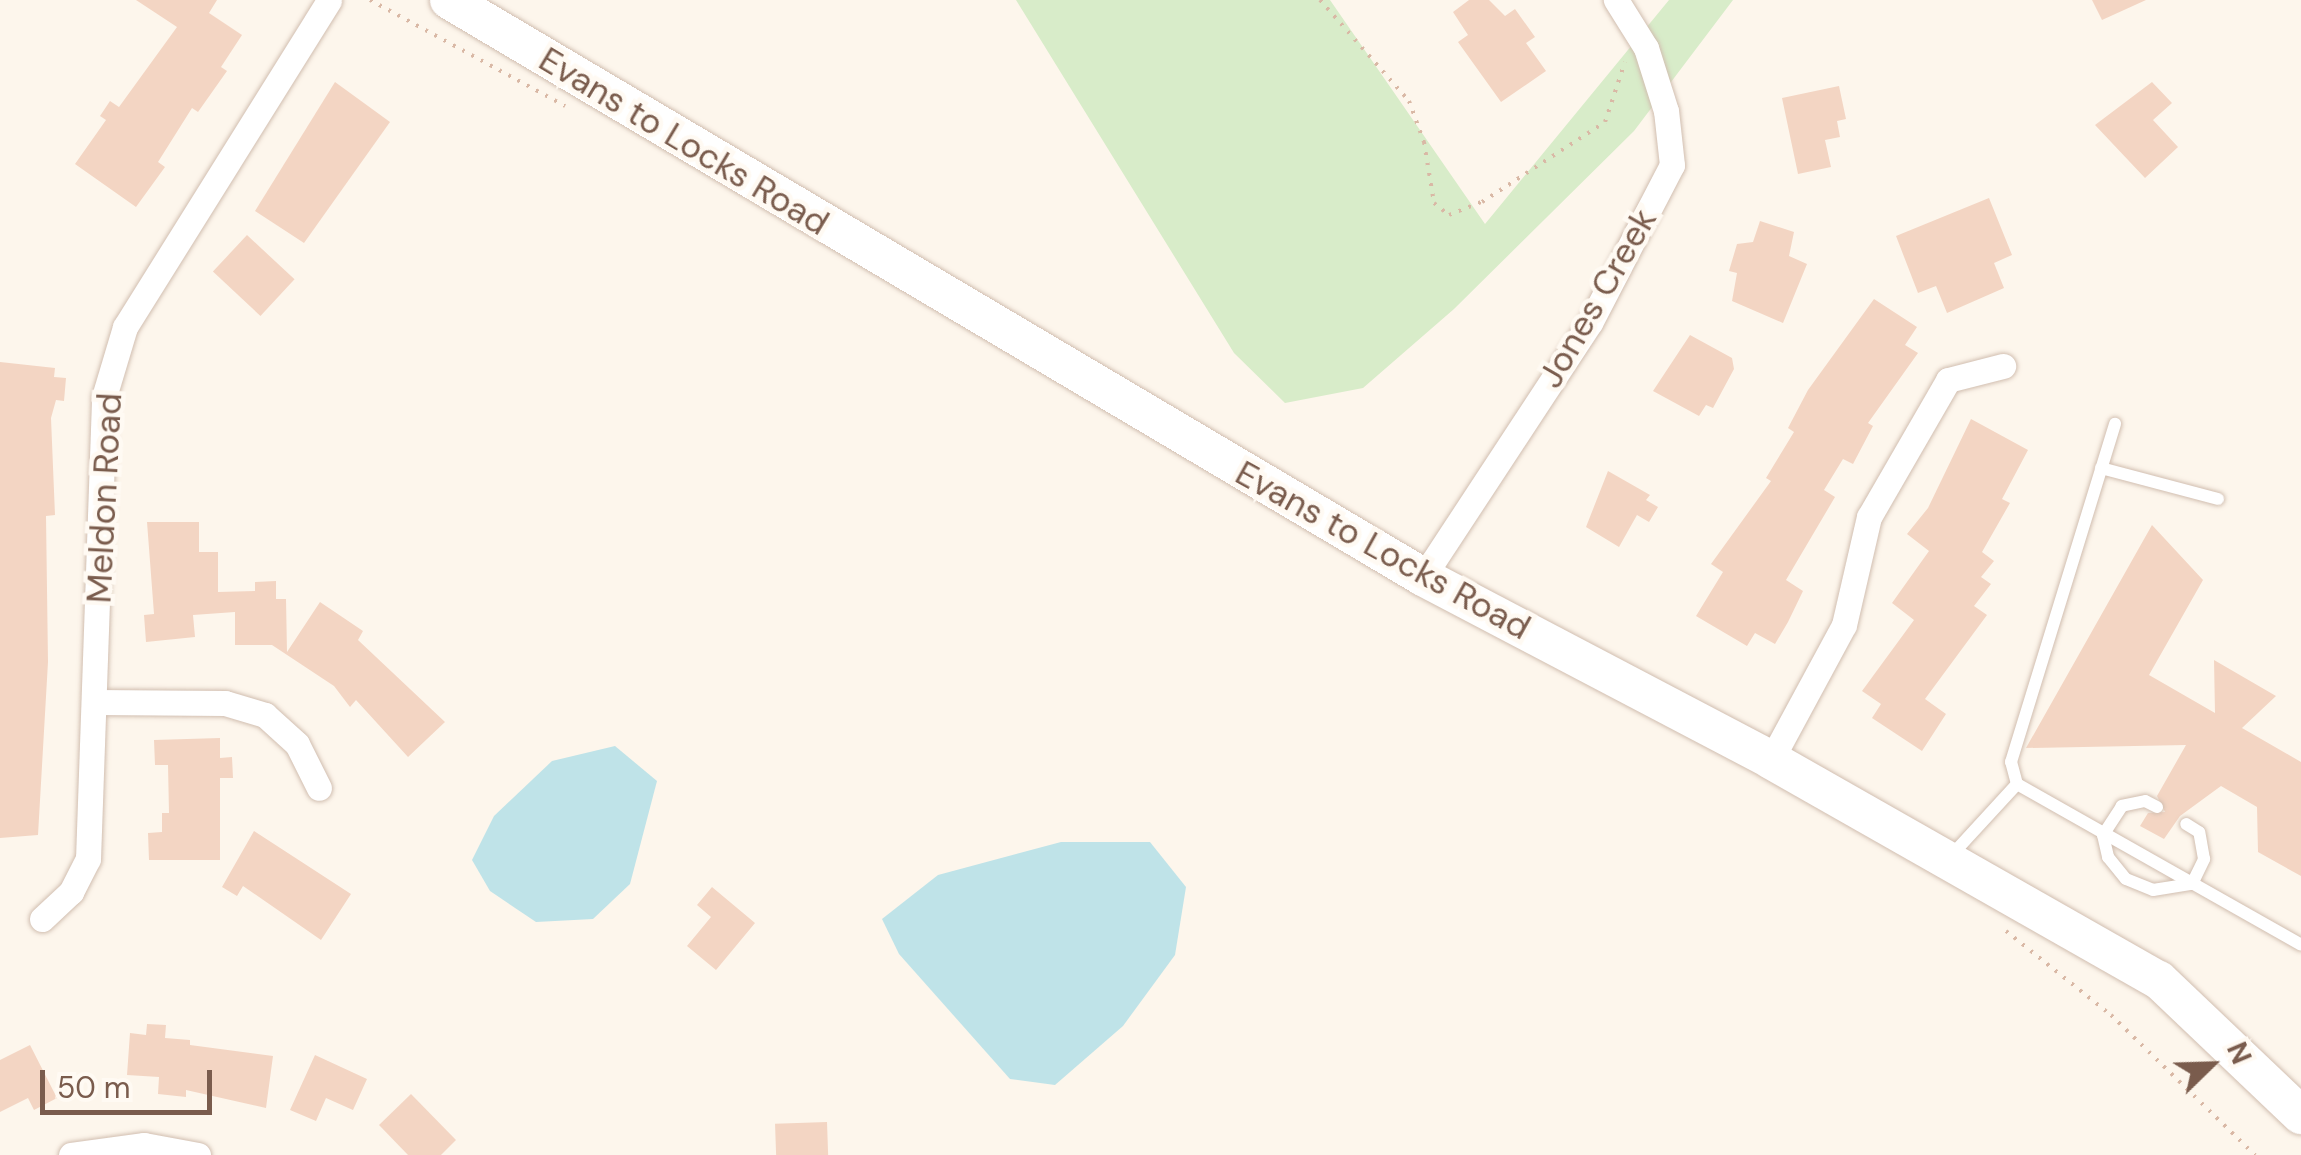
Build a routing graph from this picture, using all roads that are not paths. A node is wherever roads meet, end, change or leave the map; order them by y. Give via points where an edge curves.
1 (329, 0) edge
2 (448, 0) edge
3 (1616, 0) edge
4 (2003, 366) dead end
5 (2115, 424) dead end
6 (2101, 468) junction
7 (2218, 500) dead end
8 (1423, 577) junction
9 (95, 702) junction
10 (1772, 760) junction
11 (2017, 784) junction
12 (319, 788) dead end
13 (2157, 807) dead end
14 (2186, 824) dead end
15 (2104, 835) junction
16 (1948, 860) junction
17 (2192, 884) junction
18 (42, 920) dead end
19 (2301, 945) edge
20 (2301, 1116) edge
21 (70, 1155) edge
22 (198, 1155) edge

1 - 9 street, Meldon Road via 125,327 104,397
2 - 8 street, Evans to Locks Road
3 - 8 street, Jones Creek via 1646,48 1666,111 1672,165 1590,323
4 - 10 street via 1948,380 1869,518 1844,625
5 - 6 lane
6 - 7 lane
6 - 11 lane via 2012,762
8 - 10 street, Evans to Locks Road
9 - 12 street via 225,702 265,714 297,744
9 - 18 street, Meldon Road via 88,859 72,892
10 - 16 street, Evans to Locks Road
11 - 15 lane
11 - 16 lane
13 - 15 lane via 2144,800 2122,806
14 - 17 lane via 2198,832 2204,859
15 - 17 lane
15 - 17 lane via 2108,858 2126,878 2154,890
16 - 20 street, Evans to Locks Road via 2159,980
17 - 19 lane
21 - 22 street via 144,1145

